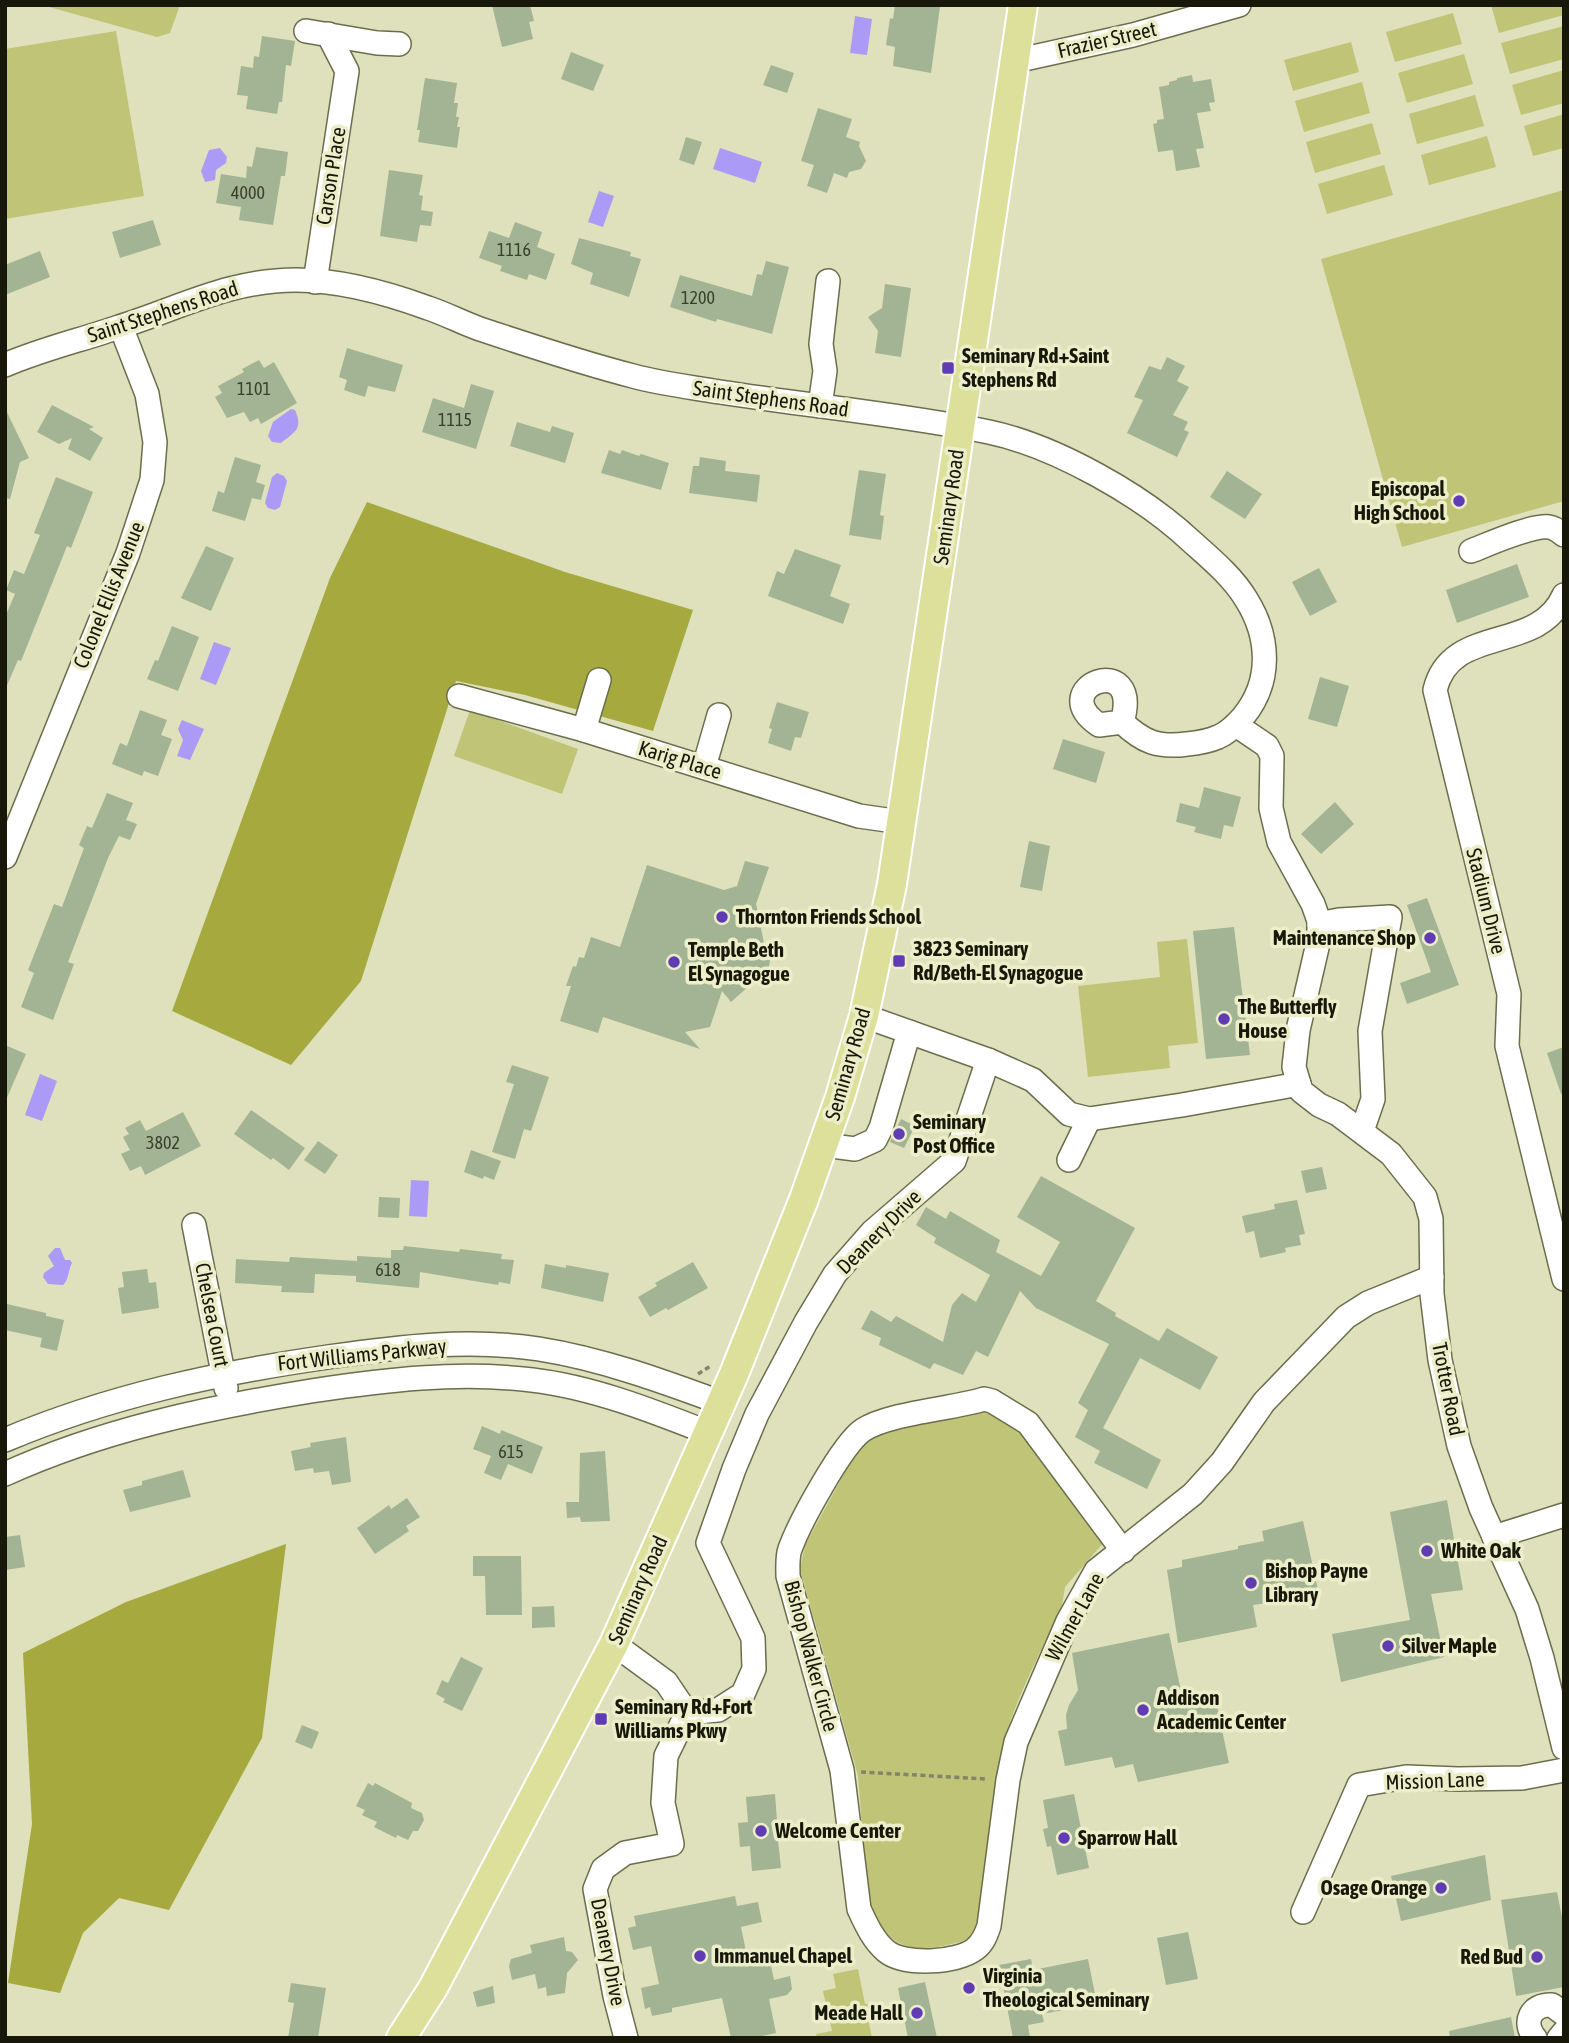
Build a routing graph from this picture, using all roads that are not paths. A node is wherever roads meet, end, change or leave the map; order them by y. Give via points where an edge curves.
1 (1023, 5) edge
2 (1239, 5) edge
3 (1015, 61) junction
4 (347, 71) junction
5 (828, 281) dead end
6 (315, 282) junction
7 (121, 327) junction
8 (5, 365) edge
9 (820, 406) junction
10 (960, 428) junction
11 (1564, 535) edge
12 (1471, 551) dead end
13 (1564, 594) edge
14 (599, 680) dead end
15 (458, 696) dead end
16 (719, 715) dead end
17 (1122, 722) dead end
18 (1236, 726) junction
19 (584, 730) junction
20 (704, 768) junction
21 (901, 822) junction
22 (5, 857) edge
23 (1319, 924) junction
24 (864, 1016) junction
25 (909, 1032) junction
26 (988, 1060) junction
27 (1298, 1078) junction
28 (1089, 1119) junction
29 (1362, 1131) junction
30 (824, 1145) junction
31 (1069, 1160) dead end
32 (194, 1226) dead end
33 (1432, 1277) junction
34 (1564, 1279) edge
35 (223, 1373) junction
36 (722, 1403) junction
37 (230, 1405) junction
38 (709, 1433) junction
39 (5, 1440) edge
40 (5, 1474) edge
41 (1564, 1515) edge
42 (1494, 1537) junction
43 (1123, 1551) junction
44 (614, 1644) junction
45 (687, 1713) junction
46 (1564, 1748) edge
47 (1564, 1770) edge
48 (1304, 1912) dead end
49 (875, 1939) joint
50 (1563, 2017) edge
51 (401, 2038) edge
52 (626, 2038) edge
53 (1535, 2038) edge
54 (1559, 2038) edge

1 - 3 main road, Seminary Road
2 - 3 street, Frazier Street
3 - 10 main road, Seminary Road
4 - 4 street via 388,43 317,33
4 - 6 street, Carson Place
5 - 9 street
6 - 7 street, Saint Stephens Road via 236,287
6 - 9 street, Saint Stephens Road via 402,300 634,377
7 - 8 street, Saint Stephens Road
7 - 22 street, Colonel Ellis Avenue via 148,394 155,442 152,480 128,553
9 - 10 street, Saint Stephens Road
10 - 18 street, Saint Stephens Road via 991,432 1043,449 1088,471 1137,498 1219,565 1246,598 1263,639 1261,688
10 - 21 main road, Seminary Road
11 - 12 street via 1547,526 1535,528
13 - 34 street, Stadium Drive via 1547,620 1461,653 1438,676 1435,691 1508,994 1507,1046
14 - 19 street
15 - 19 street, Karig Place
16 - 20 street
17 - 18 street, Saint Stephens Road via 1139,738 1172,746 1220,737
18 - 23 street via 1267,746 1272,756 1271,807 1279,842
19 - 20 street, Karig Place
20 - 21 street, Karig Place via 859,816
21 - 24 main road, Seminary Road
23 - 27 street via 1298,1030 1294,1067
23 - 29 street via 1390,917 1370,1031 1373,1100
24 - 25 street
24 - 30 main road, Seminary Road
25 - 26 street
25 - 30 street via 875,1140 855,1149
26 - 28 street via 1033,1080 1069,1114
26 - 45 street, Deanery Drive via 954,1161 872,1232 835,1274 757,1414 708,1543 753,1638 754,1669 743,1694 718,1710
27 - 28 street via 1182,1105
27 - 29 street, Trotter Road via 1301,1091
28 - 31 street
29 - 33 street, Trotter Road via 1391,1154 1425,1197 1431,1219
30 - 36 main road, Seminary Road
32 - 35 street, Chelsea Court
33 - 42 street, Trotter Road via 1440,1360 1459,1446
33 - 43 street, Wilmer Lane via 1346,1317 1264,1402 1193,1494
35 - 36 street, Fort Williams Parkway via 420,1345 485,1344 585,1358
35 - 37 street, Chelsea Court
35 - 39 street, Fort Williams Parkway via 127,1396
36 - 38 main road, Seminary Road
37 - 38 street, Fort Williams Parkway via 432,1376 499,1377 572,1387
37 - 40 street, Fort Williams Parkway via 101,1437
38 - 44 main road, Seminary Road
41 - 42 street
42 - 46 street, Trotter Road via 1527,1609
43 - 49 street, Wilmer Lane via 1096,1572 1068,1621 1016,1742 983,1941 961,1956 916,1962 901,1960
43 - 49 street, Bishop Walker Circle via 1028,1423 992,1401 886,1421 864,1429 848,1445 788,1552 788,1576 842,1770 859,1909
44 - 45 street via 666,1682
44 - 51 main road, Seminary Road via 433,1988
45 - 52 street, Deanery Drive via 666,1756 663,1803 672,1844 625,1853 603,1870 595,1889
47 - 48 street, Mission Lane via 1522,1778 1406,1777 1359,1785
50 - 53 street via 1552,2005 1539,2006 1529,2021
50 - 54 street

